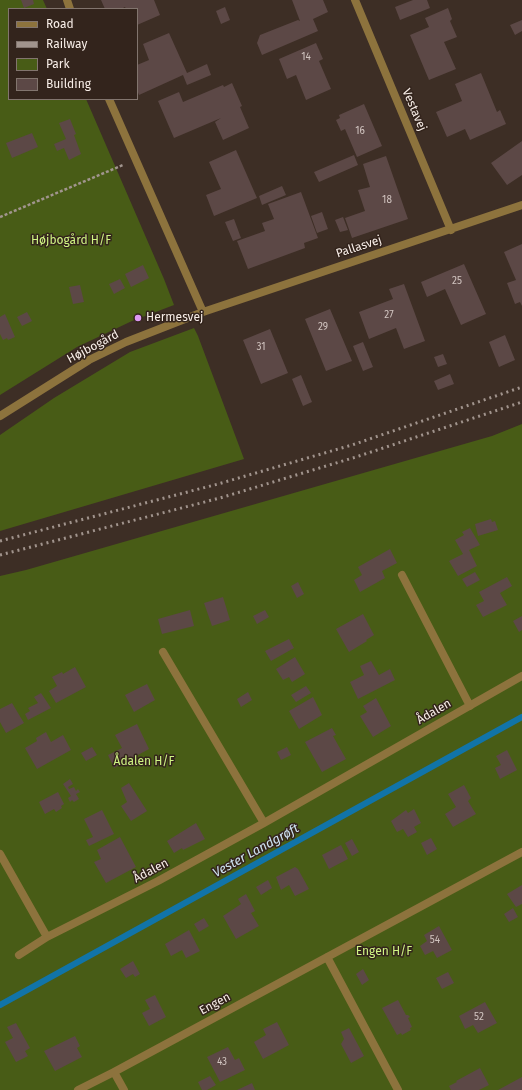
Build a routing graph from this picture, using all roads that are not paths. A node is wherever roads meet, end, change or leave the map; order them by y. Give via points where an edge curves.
1 (355, 0) edge
2 (109, 100) edge
3 (522, 205) edge
4 (451, 230) junction
5 (203, 312) junction
6 (0, 416) edge
7 (402, 575) dead end
8 (163, 652) dead end
9 (522, 676) edge
10 (470, 706) junction
11 (264, 823) junction
12 (522, 852) edge
13 (0, 854) edge
14 (47, 937) junction
15 (19, 955) dead end
16 (328, 958) junction
17 (114, 1072) junction
18 (78, 1090) edge
19 (124, 1090) edge
20 (398, 1090) edge

1 - 4 street, Vestavej
2 - 5 street
3 - 4 street, Pallasvej
4 - 5 street, Pallasvej
5 - 6 street, Højbogård via 126,342 89,360
7 - 10 street, Ådalen
8 - 11 street
9 - 10 street, Ådalen
10 - 11 street, Ådalen
11 - 14 street, Ådalen via 158,881
12 - 16 street, Engen
13 - 14 street
14 - 15 street, Ådalen
16 - 17 street, Engen
16 - 20 street
17 - 18 street, Engen
17 - 19 street

